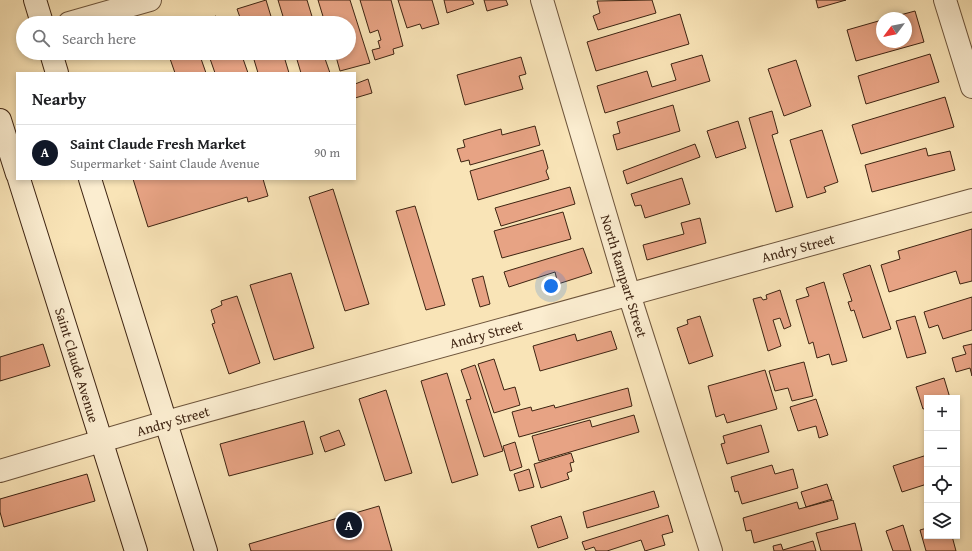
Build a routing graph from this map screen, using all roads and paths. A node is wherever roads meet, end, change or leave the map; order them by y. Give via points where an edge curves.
1 (35, 0) edge
2 (150, 0) edge
3 (542, 0) edge
4 (945, 0) edge
5 (40, 16) edge
6 (94, 16) edge
7 (53, 60) edge
8 (57, 72) edge
9 (972, 87) edge
10 (0, 120) edge
11 (16, 171) edge
12 (19, 180) edge
13 (90, 180) edge
14 (972, 200) edge
15 (629, 294) junction
16 (166, 422) junction
17 (101, 442) junction
18 (0, 472) edge
19 (136, 551) edge
20 (206, 551) edge
21 (711, 551) edge

1 - 5 street
2 - 6 street
3 - 15 street, North Rampart Street
4 - 9 street
7 - 8 street
10 - 11 street
12 - 17 street, Saint Claude Avenue
13 - 16 street
14 - 15 street, Andry Street
15 - 16 street, Andry Street
15 - 21 street, North Rampart Street
16 - 17 street, Andry Street
16 - 20 street
17 - 18 street, Andry Street
17 - 19 street, Saint Claude Avenue

